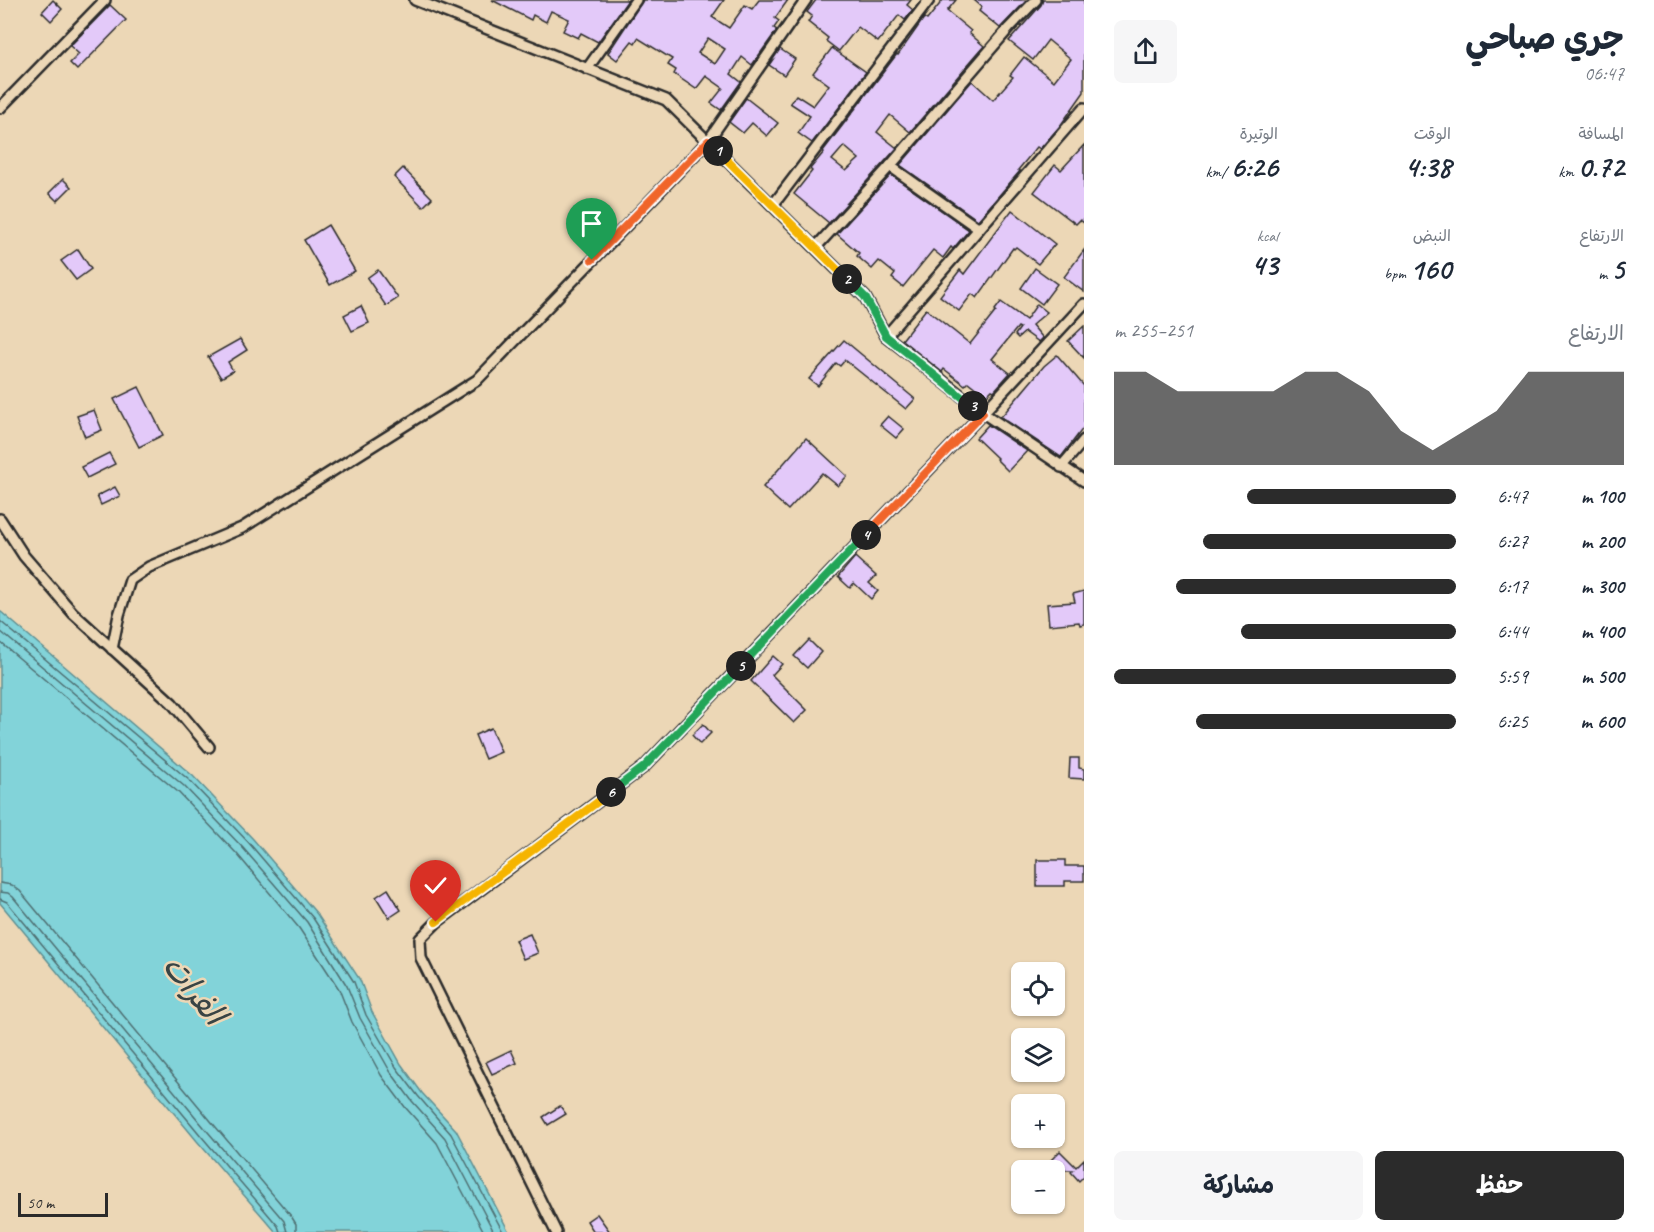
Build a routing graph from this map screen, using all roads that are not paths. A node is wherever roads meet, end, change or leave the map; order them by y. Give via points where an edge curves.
1 (105, 0) edge
2 (415, 0) edge
3 (636, 0) edge
4 (806, 0) edge
5 (929, 0) edge
6 (1036, 0) edge
7 (587, 69) junction
8 (0, 108) edge
9 (1084, 108) edge
10 (708, 141) junction
11 (890, 166) junction
12 (772, 205) junction
13 (979, 229) junction
14 (816, 247) junction
15 (1084, 304) edge
16 (886, 336) junction
17 (983, 413) junction
18 (1084, 440) edge
19 (1061, 467) junction
20 (1084, 481) edge
21 (0, 519) edge
22 (112, 649) junction
23 (208, 747) dead end
24 (556, 1232) edge

1 - 8 street
2 - 7 street
3 - 7 street
4 - 10 street
5 - 12 street
6 - 11 street
7 - 10 street via 666,100
9 - 13 street
10 - 12 street
10 - 22 street via 477,380 242,528 149,567 130,580
11 - 13 street
11 - 14 street
12 - 14 street
13 - 16 street
14 - 16 street via 865,297
15 - 17 street
16 - 17 street
17 - 19 street
17 - 24 street via 644,767 436,922 420,939 421,958
18 - 19 street
19 - 20 street
21 - 22 street via 24,556 73,613
22 - 23 street via 172,703

